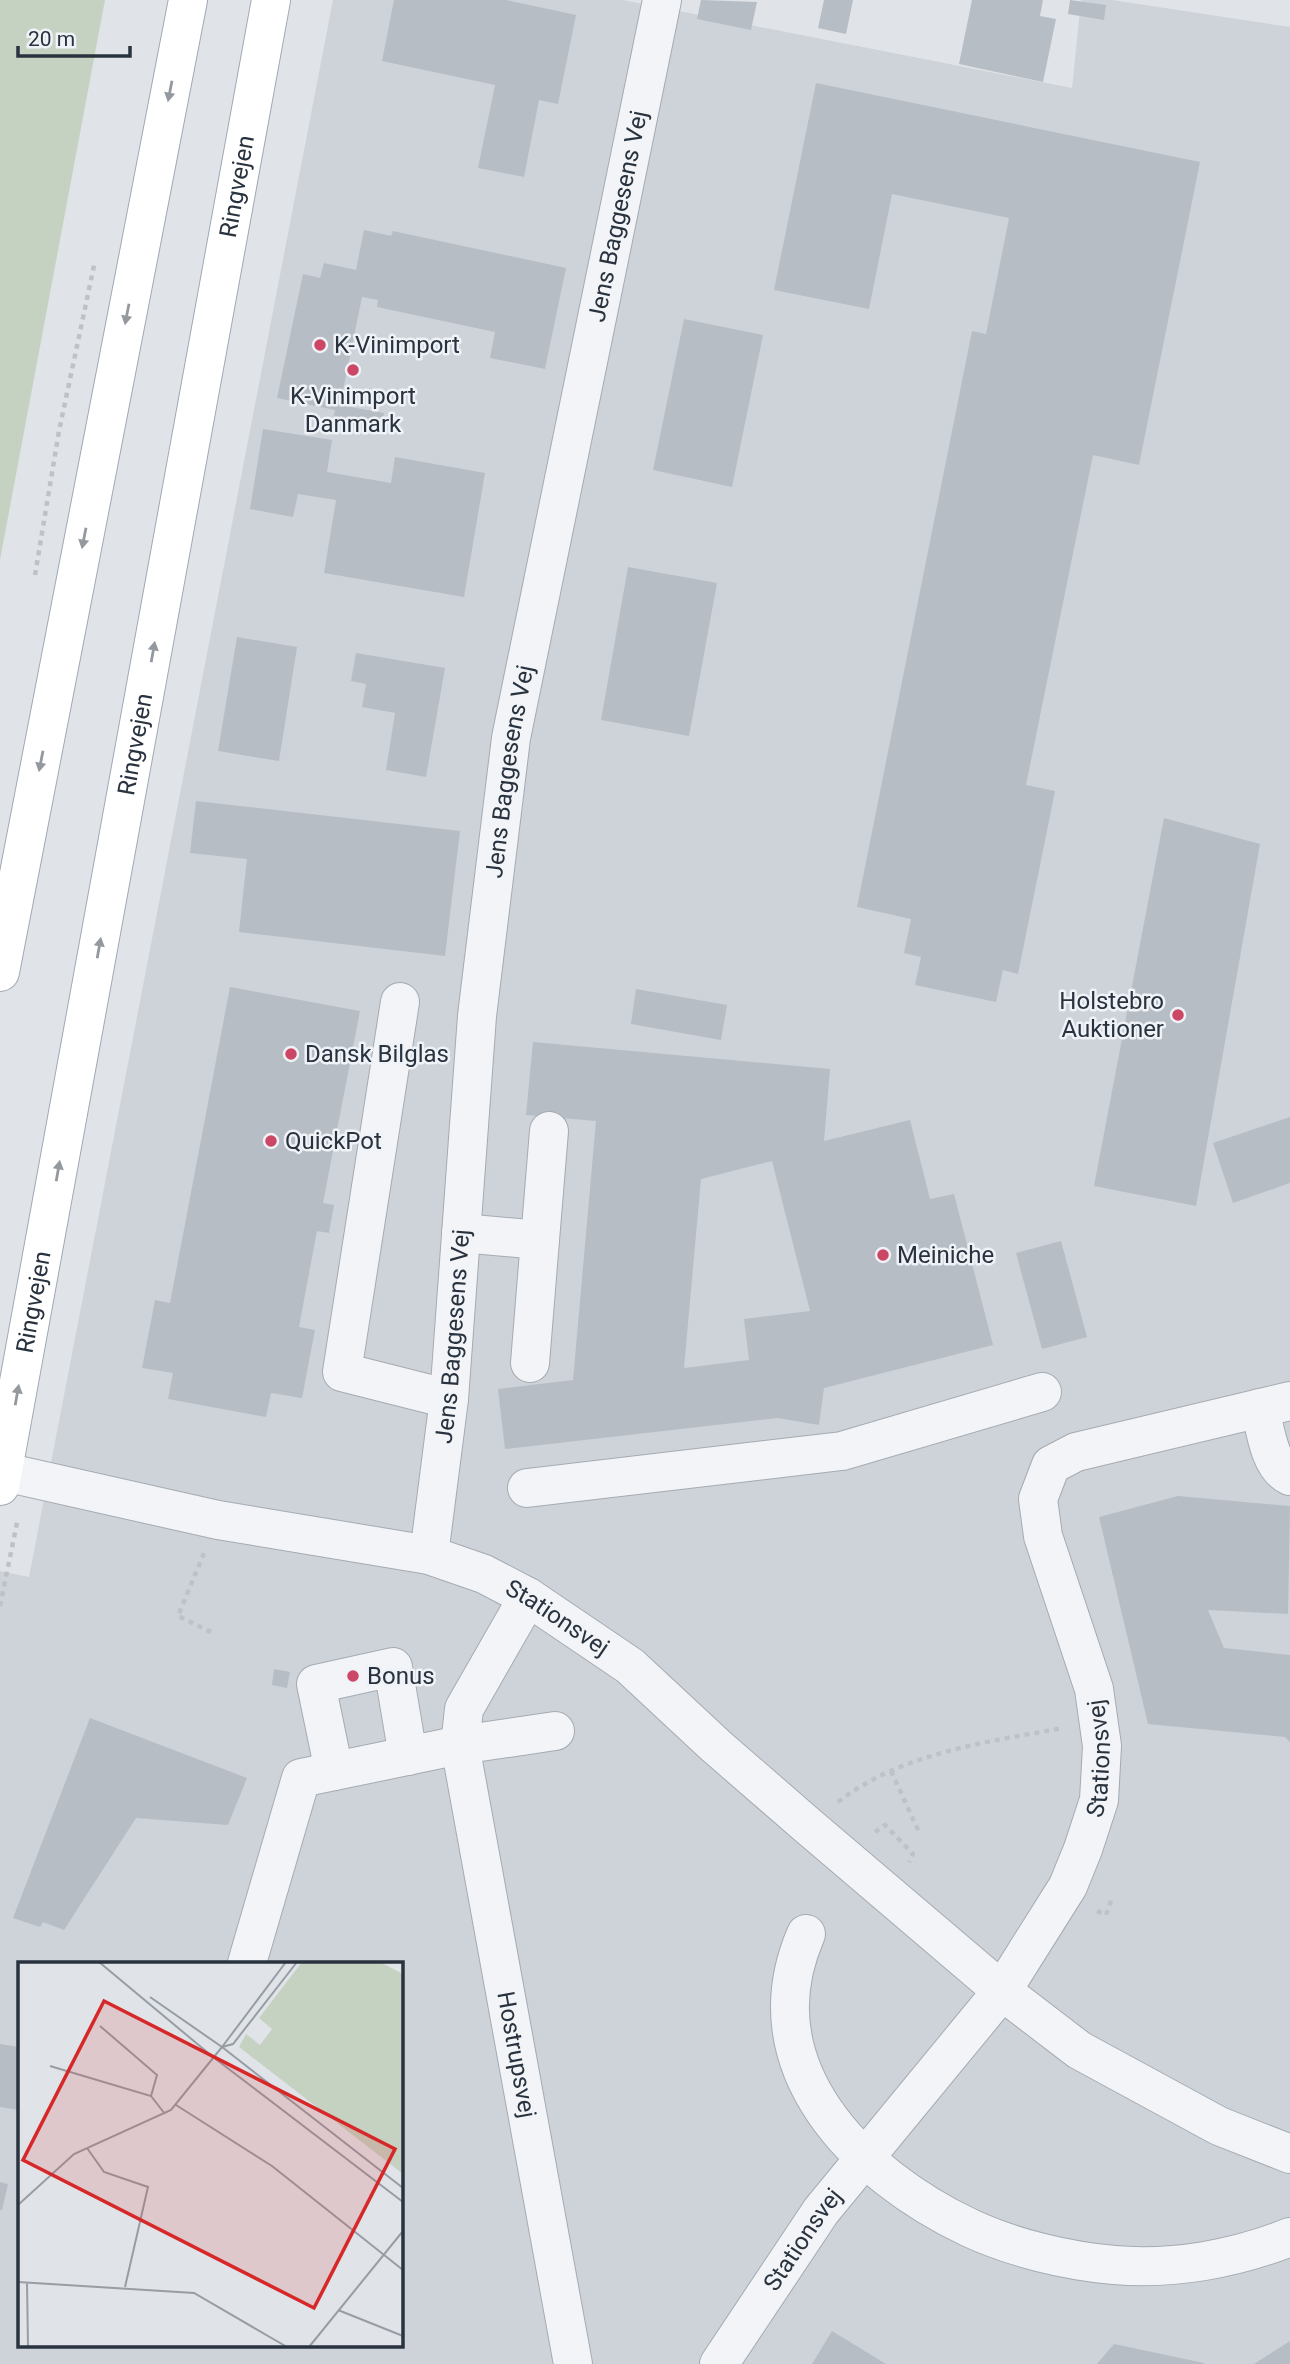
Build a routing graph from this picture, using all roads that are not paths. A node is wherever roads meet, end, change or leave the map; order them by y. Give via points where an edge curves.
1 (187, 0) edge
2 (271, 0) edge
3 (662, 0) edge
4 (0, 972) edge
5 (400, 1002) dead end
6 (548, 1131) dead end
7 (461, 1233) junction
8 (540, 1240) junction
9 (530, 1363) dead end
10 (1042, 1392) dead end
11 (449, 1399) junction
12 (1275, 1404) edge
13 (1290, 1476) edge
14 (1, 1477) edge
15 (527, 1488) dead end
16 (429, 1555) junction
17 (528, 1597) junction
18 (555, 1731) dead end
19 (460, 1745) junction
20 (408, 1756) junction
21 (334, 1771) junction
22 (806, 1934) dead end
23 (247, 1962) edge
24 (1002, 1991) junction
25 (1290, 2154) edge
26 (865, 2158) junction
27 (1290, 2237) edge
28 (573, 2364) edge
29 (719, 2364) edge

1 -> 4 main road
14 -> 2 main road, Ringvejen
3 - 7 street, Jens Baggesens Vej via 511,738 477,1016
5 - 11 street via 342,1372
6 - 8 street
7 - 8 street
7 - 11 street, Jens Baggesens Vej
8 - 9 street
10 - 15 street via 842,1451
11 - 16 street, Jens Baggesens Vej
12 - 13 street via 1274,1459
12 - 24 street, Stationsvej via 1076,1452 1051,1465 1038,1499 1043,1536 1094,1689 1102,1746 1099,1800 1068,1886
14 - 16 street, Stationsvej
16 - 17 street, Stationsvej via 484,1574
17 - 19 street, Hostrupsvej via 464,1709
17 - 24 street, Stationsvej via 630,1665 716,1746
18 - 19 street
19 - 20 street
19 - 28 street, Hostrupsvej
20 - 21 street
20 - 21 street via 393,1667 316,1684
21 - 23 street via 302,1777
22 - 26 street via 790,2002 799,2067 833,2126
24 - 25 street, Stationsvej via 1079,2050 1219,2126
24 - 26 street, Stationsvej
26 - 27 street via 927,2205 970,2228 1016,2245 1113,2265 1219,2259
26 - 29 street, Stationsvej via 821,2211

